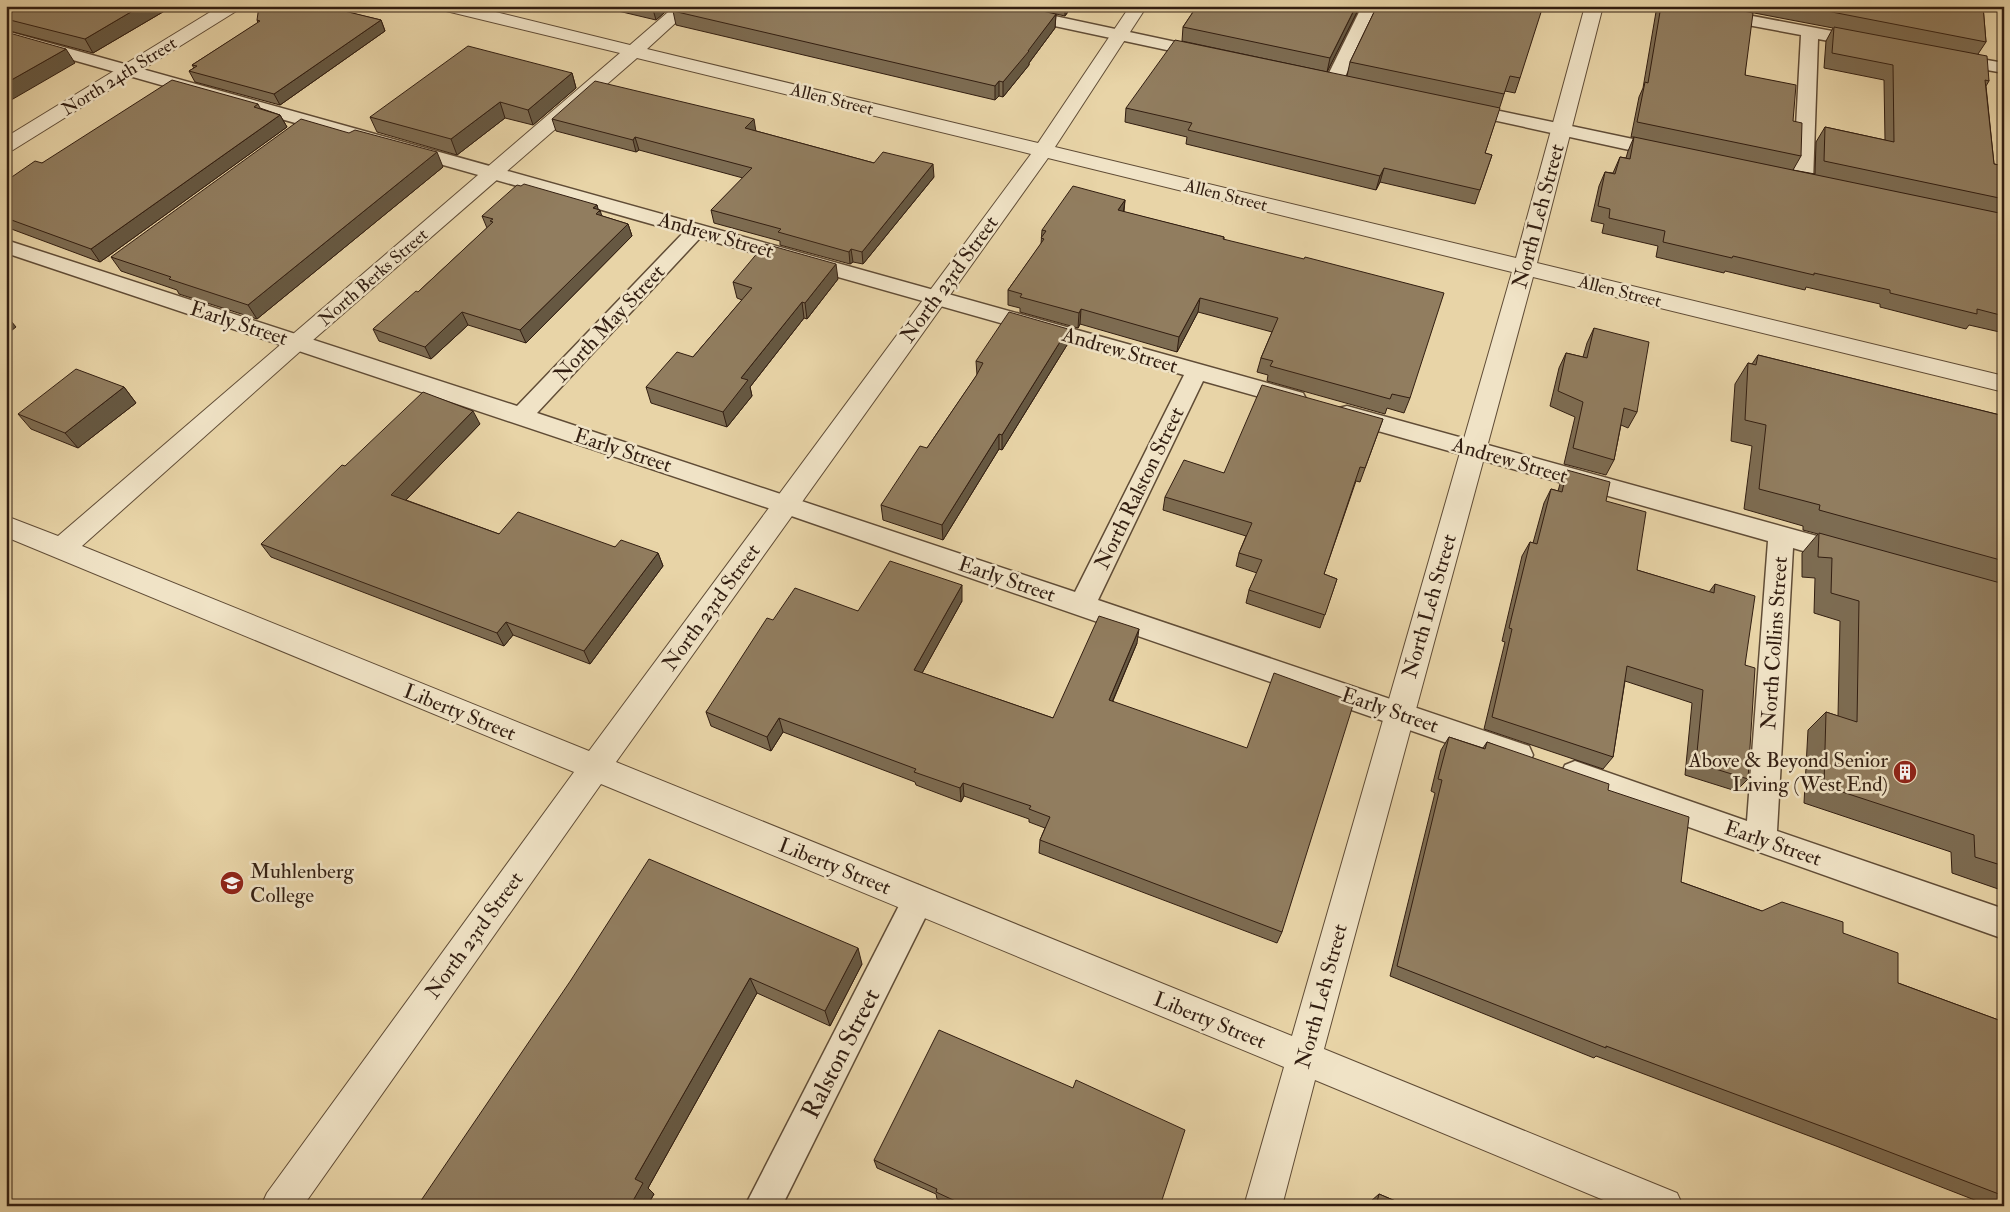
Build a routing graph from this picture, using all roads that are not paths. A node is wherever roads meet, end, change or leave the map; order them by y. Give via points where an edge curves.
1 (232, 6) edge
2 (448, 6) edge
3 (686, 6) edge
4 (984, 6) edge
5 (1139, 6) edge
6 (1370, 6) edge
7 (1594, 6) edge
8 (1672, 6) edge
9 (1810, 32) junction
10 (1120, 35) junction
11 (6, 36) edge
12 (1878, 45) edge
13 (634, 51) junction
14 (1217, 56) edge
15 (1936, 56) edge
16 (2004, 68) edge
17 (129, 70) junction
18 (1314, 77) edge
19 (1334, 81) junction
20 (1353, 85) edge
21 (1448, 105) edge
22 (310, 121) junction
23 (1562, 129) junction
24 (287, 138) edge
25 (6, 146) edge
26 (1043, 151) junction
27 (1687, 156) edge
28 (494, 173) junction
29 (1784, 177) edge
30 (1803, 181) junction
31 (1822, 185) edge
32 (696, 230) junction
33 (6, 246) edge
34 (1525, 268) junction
35 (936, 297) junction
36 (297, 342) junction
37 (1197, 371) junction
38 (2004, 384) edge
39 (521, 416) junction
40 (1473, 450) junction
41 (786, 504) junction
42 (6, 526) edge
43 (1781, 536) junction
44 (61, 548) junction
45 (1864, 559) edge
46 (1082, 604) junction
47 (1398, 712) junction
48 (595, 767) junction
49 (1761, 839) junction
50 (918, 900) junction
51 (2004, 924) edge
52 (1304, 1059) junction
53 (280, 1206) edge
54 (763, 1206) edge
55 (1263, 1206) edge
56 (1664, 1206) edge

1 - 17 street, North 24th Street
2 - 13 street, Allen Street
3 - 13 street, North Berks Street
4 - 10 lane
5 - 10 street, North 23rd Street
6 - 19 lane
7 - 23 street, North Leh Street
8 - 9 lane
9 - 12 lane
9 - 30 lane
10 - 14 lane
10 - 26 street, North 23rd Street
11 - 17 lane, Andrew Street
13 - 26 street, Allen Street
13 - 28 street, North Berks Street
15 - 16 lane
17 - 22 lane, Andrew Street
17 - 25 street, North 24th Street
18 - 19 lane
19 - 20 lane
21 - 23 lane
22 - 24 lane
22 - 28 lane, Andrew Street
23 - 27 lane
23 - 34 street, North Leh Street
26 - 34 street, Allen Street
26 - 35 street, North 23rd Street
28 - 32 lane, Andrew Street
28 - 36 street, North Berks Street
29 - 30 lane
30 - 31 lane
32 - 35 lane, Andrew Street
32 - 39 lane, North May Street
33 - 36 lane, Early Street via 105,270
34 - 38 street, Allen Street
34 - 40 street, North Leh Street
35 - 37 lane, Andrew Street
35 - 41 street, North 23rd Street
36 - 39 lane, Early Street
36 - 44 street, North Berks Street
37 - 40 lane, Andrew Street
37 - 46 lane, North Ralston Street
39 - 41 lane, Early Street
40 - 43 lane, Andrew Street
40 - 47 street, North Leh Street
41 - 46 lane, Early Street
41 - 48 street, North 23rd Street
42 - 44 street, Liberty Street
43 - 45 lane, Andrew Street
43 - 49 lane, North Collins Street
44 - 48 street, Liberty Street
46 - 47 lane, Early Street
47 - 49 lane, Early Street
47 - 52 street, North Leh Street
48 - 50 street, Liberty Street
48 - 53 street, North 23rd Street
49 - 51 lane, Early Street
50 - 52 street, Liberty Street
50 - 54 lane, Ralston Street
52 - 55 street, North Leh Street
52 - 56 street, Liberty Street

